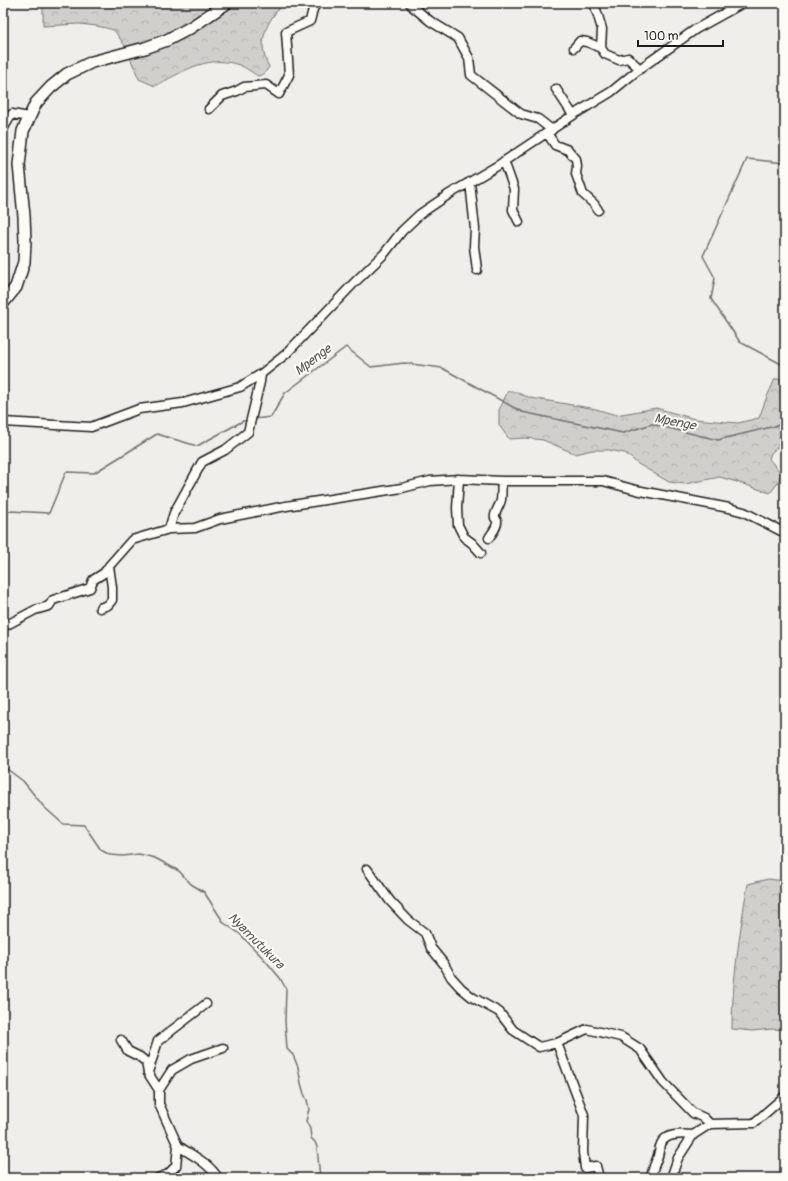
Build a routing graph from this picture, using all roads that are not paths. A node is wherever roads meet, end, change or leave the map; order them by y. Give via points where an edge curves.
1 (227, 3) edge
2 (317, 3) edge
3 (410, 3) edge
4 (597, 3) edge
5 (739, 4) edge
6 (574, 48) dead end
7 (601, 48) junction
8 (640, 69) junction
9 (556, 89) dead end
10 (209, 109) dead end
11 (573, 116) junction
12 (30, 117) junction
13 (3, 129) edge
14 (550, 131) junction
15 (504, 161) junction
16 (470, 182) junction
17 (598, 210) dead end
18 (519, 222) dead end
19 (477, 270) dead end
20 (3, 304) edge
21 (261, 374) junction
22 (3, 422) edge
23 (459, 480) junction
24 (502, 481) junction
25 (169, 529) junction
26 (785, 533) edge
27 (489, 538) dead end
28 (481, 553) dead end
29 (108, 566) junction
30 (100, 608) dead end
31 (3, 627) edge
32 (368, 869) dead end
33 (206, 1004) dead end
34 (121, 1040) dead end
35 (557, 1043) junction
36 (223, 1048) dead end
37 (148, 1073) junction
38 (159, 1090) junction
39 (785, 1096) edge
40 (710, 1124) junction
41 (693, 1135) junction
42 (178, 1146) junction
43 (158, 1178) edge
44 (218, 1178) edge
45 (599, 1178) edge
46 (651, 1178) edge
47 (671, 1178) edge

1 - 12 highway via 190,28 166,40 92,62 67,74 36,103
2 - 10 street via 310,21 286,32 289,75 279,94 266,85 244,87 222,96
3 - 14 street via 430,21 458,38 469,58 472,75 521,114 538,118
4 - 7 street via 595,6 602,29
5 - 8 street via 696,29
6 - 7 street via 580,41
7 - 8 street via 604,54 619,60 628,58
8 - 11 street via 611,92
9 - 11 street
11 - 14 street
12 - 13 street via 12,114
12 - 20 highway via 23,131 19,165 24,216 24,262 16,287
14 - 15 street
14 - 17 street via 555,145 568,150 576,159 576,174 583,194
15 - 16 street
15 - 18 street via 514,189 513,210
16 - 19 street
16 - 21 street via 409,224 384,254 286,354
21 - 22 street via 240,387 183,403 138,409 91,426
21 - 25 street via 248,432 226,450 202,462 174,513
23 - 24 street
23 - 25 street via 430,481 220,519 195,528
23 - 28 street via 458,525 464,536
24 - 26 street via 603,481 744,512
24 - 27 street via 502,496 495,514 496,527
25 - 29 street via 132,540
29 - 30 street via 112,600
29 - 31 street via 104,573 93,580 90,588 53,600 49,606 34,610
32 - 35 street via 390,900 408,920 425,933 430,948 461,988 499,1012 513,1030 539,1047
33 - 37 street via 158,1041
34 - 37 street via 128,1051 146,1062
35 - 40 street via 587,1029 621,1037 640,1049 663,1082 693,1113
35 - 45 street via 584,1115 585,1168 596,1166
36 - 38 street via 191,1059 172,1070
37 - 38 street
38 - 42 street via 159,1104
39 - 40 street via 754,1123
40 - 41 street
41 - 46 street via 669,1136 663,1140
41 - 47 street via 678,1158
42 - 43 street via 176,1166 168,1174
42 - 44 street via 197,1158

